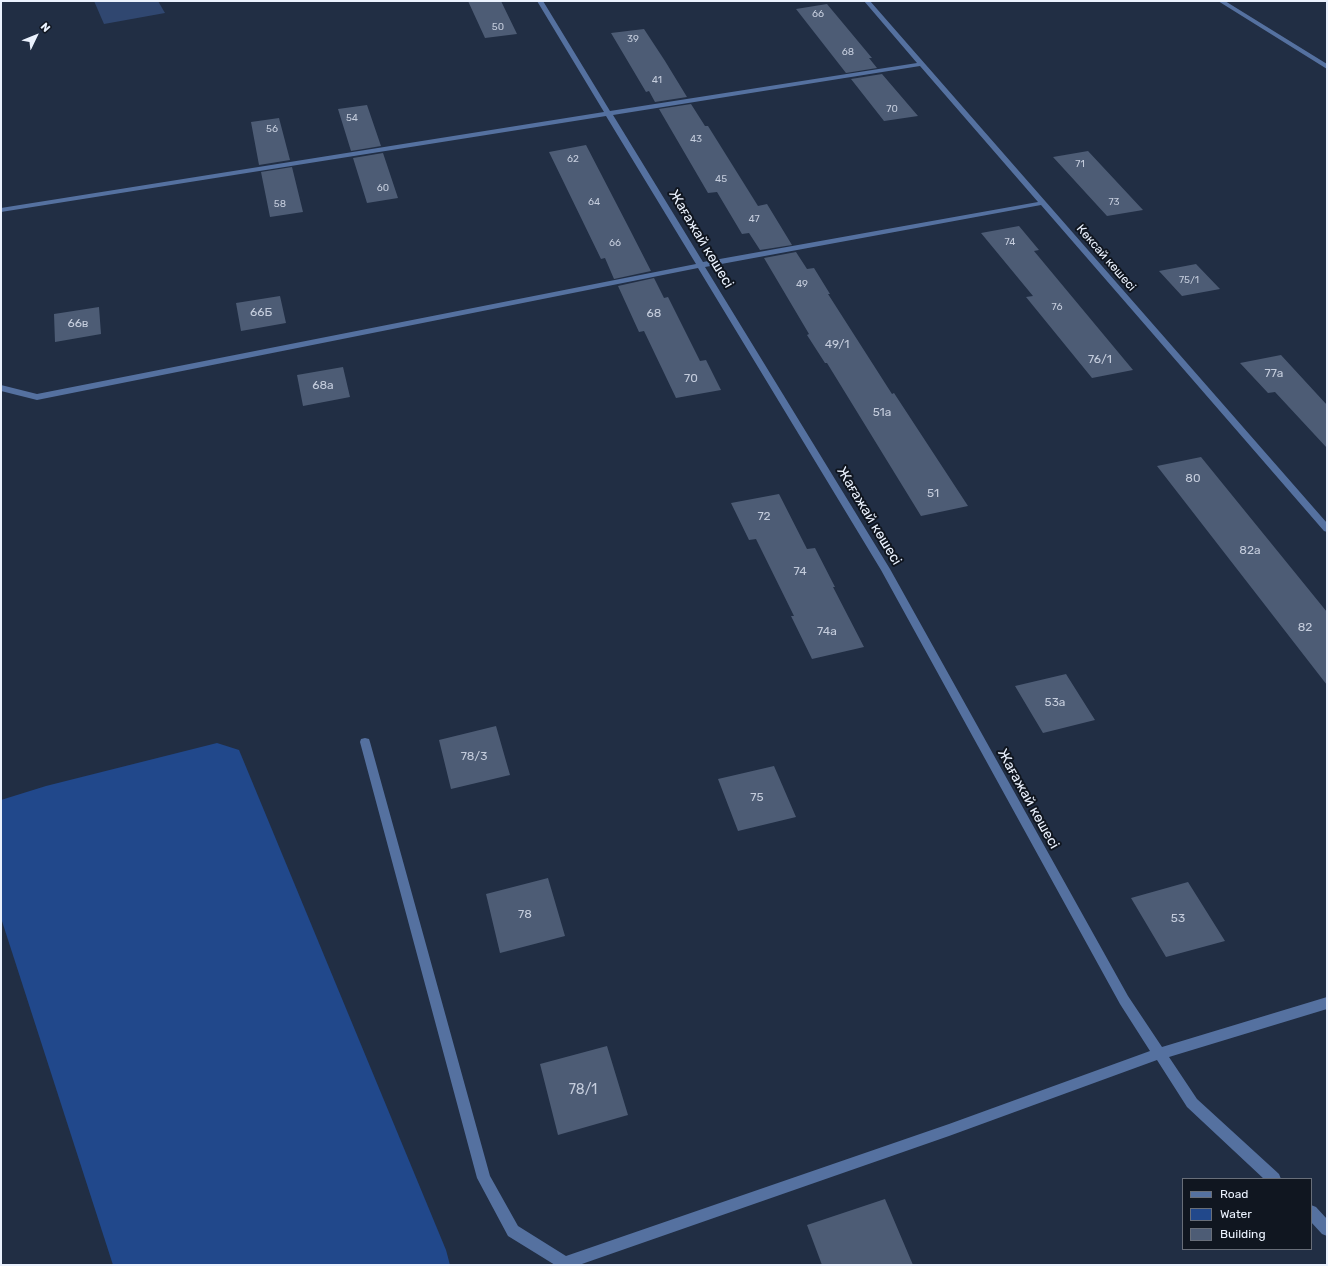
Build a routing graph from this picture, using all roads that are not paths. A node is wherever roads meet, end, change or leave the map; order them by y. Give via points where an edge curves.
1 (540, 1) edge
2 (867, 1) edge
3 (1221, 1) edge
4 (922, 64) junction
5 (1327, 67) edge
6 (608, 115) junction
7 (1042, 203) junction
8 (1, 210) edge
9 (701, 265) junction
10 (1, 388) edge
11 (1327, 530) edge
12 (365, 742) dead end
13 (1327, 1003) edge
14 (1161, 1053) junction
15 (1273, 1178) edge
16 (1312, 1213) edge
17 (1327, 1229) edge

1 - 6 street, Жағажай көшесі
2 - 4 street, Көксай көшесі
3 - 5 street
4 - 6 street
4 - 7 street, Көксай көшесі
6 - 8 street
6 - 9 street, Жағажай көшесі
7 - 9 street
7 - 11 street, Көксай көшесі
9 - 10 street via 37,397
9 - 14 street, Жағажай көшесі via 885,569 1117,987
12 - 14 street via 484,1178 513,1231 565,1263 949,1130
13 - 14 street
14 - 15 street, Жағажай көшесі via 1192,1103
16 - 17 street

